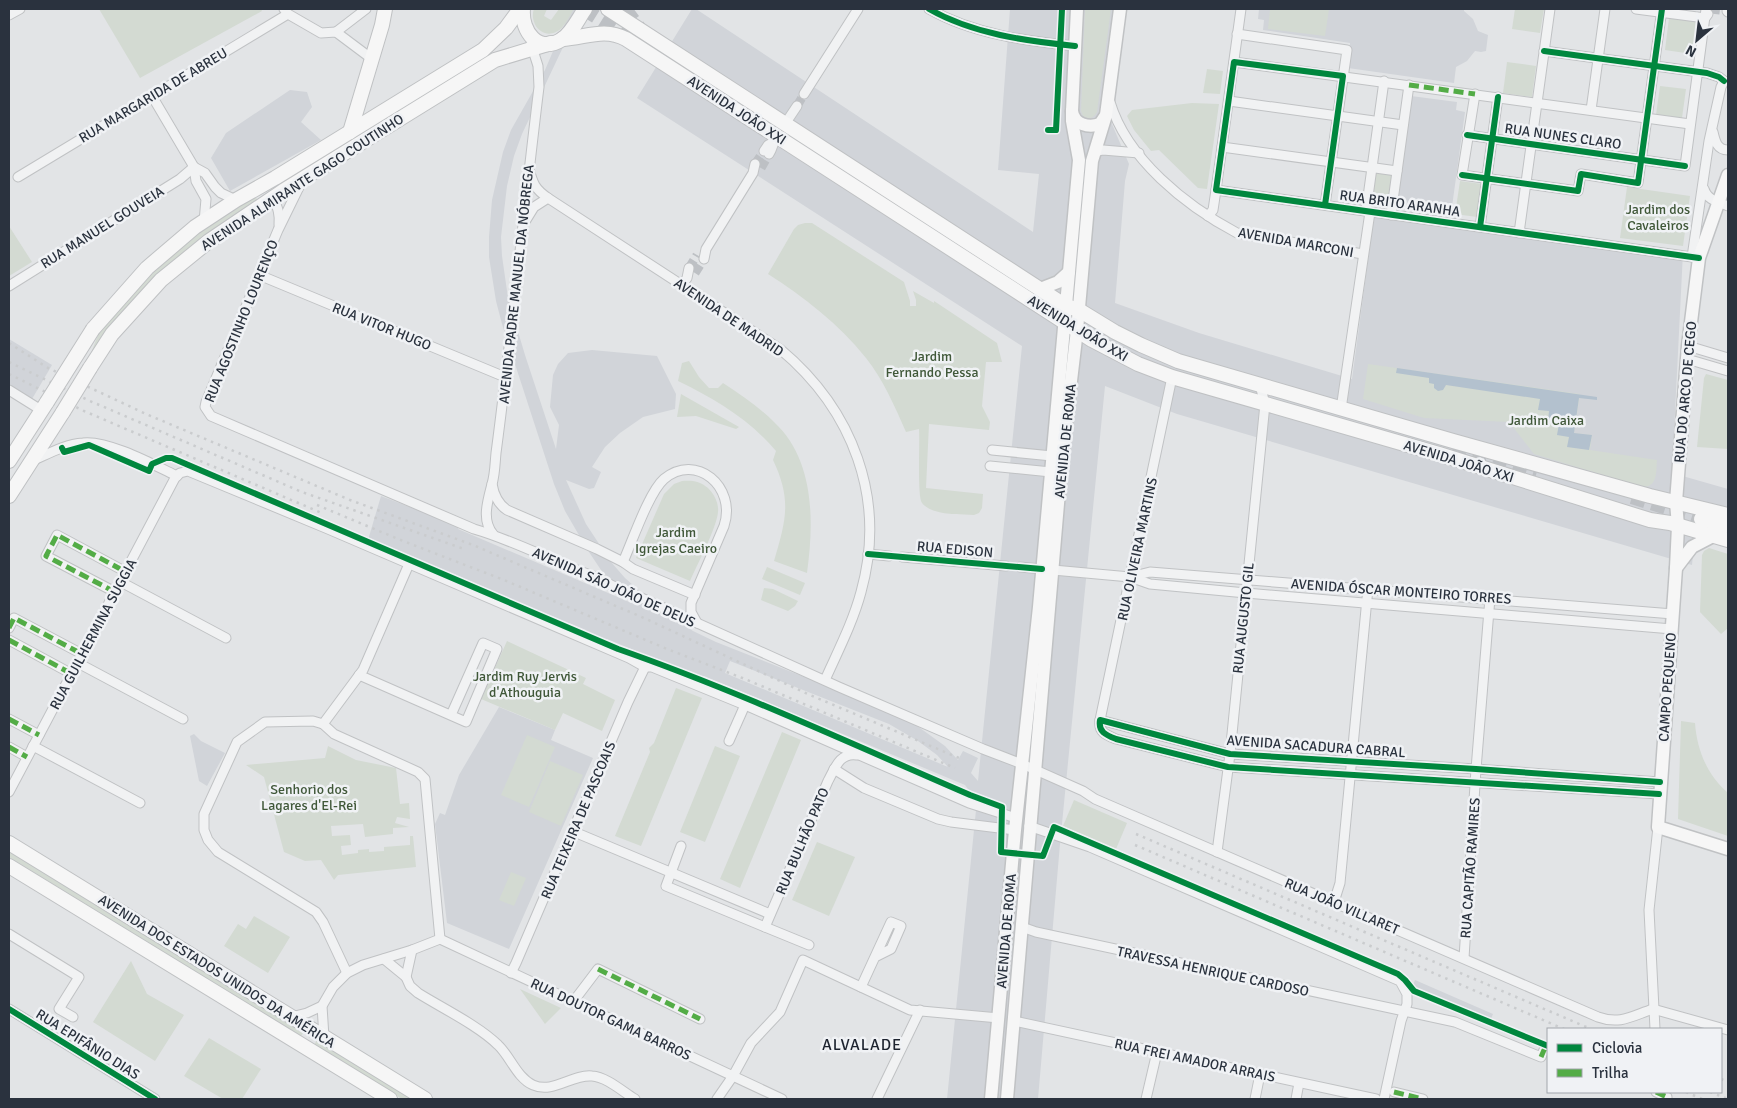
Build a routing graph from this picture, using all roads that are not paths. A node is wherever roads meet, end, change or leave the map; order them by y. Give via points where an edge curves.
1 (20, 9) edge
2 (366, 9) edge
3 (385, 9) edge
4 (391, 9) edge
5 (522, 9) edge
6 (585, 9) edge
7 (608, 9) edge
8 (858, 9) edge
9 (929, 9) edge
10 (1077, 9) edge
11 (1120, 9) edge
12 (1241, 9) edge
13 (1550, 9) edge
14 (1605, 9) edge
15 (1636, 9) edge
16 (1711, 9) edge
17 (1662, 10) edge
18 (286, 11) edge
19 (1706, 14) edge
20 (9, 15) edge
21 (382, 25) junction
22 (336, 32) junction
23 (528, 34) junction
24 (1237, 34) junction
25 (557, 41) junction
26 (1075, 46) junction
27 (533, 48) junction
28 (1544, 51) junction
29 (372, 59) junction
30 (1598, 59) junction
31 (1234, 62) junction
32 (1654, 66) junction
33 (1697, 72) junction
34 (1343, 76) junction
35 (1726, 80) edge
36 (1384, 81) junction
37 (1409, 85) junction
38 (804, 94) tunnel mouth
39 (1475, 94) junction
40 (152, 96) junction
41 (1498, 97) junction
42 (1108, 98) junction
43 (1228, 101) junction
44 (1537, 103) junction
45 (796, 106) tunnel mouth
46 (1591, 110) junction
47 (1072, 111) junction
48 (1106, 115) junction
49 (1338, 116) junction
50 (1647, 118) junction
51 (1378, 122) junction
52 (785, 124) junction
53 (1690, 124) junction
54 (1403, 125) junction
55 (1713, 129) junction
56 (350, 132) junction
57 (1467, 135) junction
58 (776, 139) junction
59 (1492, 139) junction
60 (1531, 144) junction
61 (1222, 146) junction
62 (1728, 150) edge
63 (767, 152) tunnel mouth
64 (1095, 152) junction
65 (1138, 153) junction
66 (1641, 160) junction
67 (1331, 162) junction
68 (194, 167) junction
69 (1372, 167) junction
70 (756, 168) tunnel mouth
71 (529, 169) junction
72 (1397, 170) junction
73 (18, 177) dead end
74 (303, 178) junction
75 (1487, 178) junction
76 (1727, 181) edge
77 (1526, 184) junction
78 (1703, 188) junction
79 (1216, 190) junction
80 (251, 192) junction
81 (273, 198) junction
82 (548, 198) junction
83 (236, 200) junction
84 (1724, 204) edge
85 (1325, 205) junction
86 (1368, 211) junction
87 (1391, 215) junction
88 (1208, 216) junction
89 (204, 222) junction
90 (523, 227) junction
91 (1480, 227) junction
92 (278, 230) junction
93 (1519, 233) junction
94 (1363, 254) junction
95 (701, 257) tunnel mouth
96 (1696, 257) junction
97 (1070, 272) junction
98 (259, 275) junction
99 (9, 286) edge
100 (1040, 289) junction
101 (1073, 308) junction
102 (1071, 326) junction
103 (1688, 352) junction
104 (1728, 358) edge
105 (1178, 361) junction
106 (1728, 371) edge
107 (505, 377) junction
108 (1172, 377) junction
109 (1260, 385) junction
110 (55, 388) junction
111 (9, 390) edge
112 (72, 396) junction
113 (1265, 404) junction
114 (44, 406) junction
115 (1341, 409) junction
116 (206, 411) joint
117 (53, 427) junction
118 (1453, 441) junction
119 (992, 450) dead end
120 (1439, 454) junction
121 (1057, 456) junction
122 (9, 461) edge
123 (31, 462) junction
124 (990, 466) dead end
125 (1051, 472) junction
126 (1536, 475) tunnel mouth
127 (177, 476) junction
128 (492, 484) junction
129 (9, 496) edge
130 (1676, 502) junction
131 (507, 510) junction
132 (1728, 515) edge
133 (1701, 519) tunnel mouth
134 (488, 520) junction
135 (1674, 525) junction
136 (1728, 526) edge
137 (493, 534) junction
138 (1713, 536) junction
139 (1728, 540) edge
140 (868, 554) junction
141 (889, 556) dead end
142 (902, 557) dead end
143 (624, 562) junction
144 (409, 564) junction
145 (1006, 566) dead end
146 (1020, 567) dead end
147 (1676, 568) junction
148 (1048, 570) junction
149 (126, 572) junction
150 (1130, 577) junction
151 (1247, 580) junction
152 (121, 582) junction
153 (1368, 588) junction
154 (115, 592) junction
155 (1246, 593) junction
156 (1490, 598) junction
157 (693, 599) junction
158 (1366, 602) junction
159 (671, 611) junction
160 (1489, 614) junction
161 (1673, 614) junction
162 (699, 625) junction
163 (9, 628) edge
164 (1672, 629) junction
165 (226, 638) dead end
166 (9, 640) edge
167 (80, 658) junction
168 (646, 667) junction
169 (72, 674) junction
170 (359, 675) junction
171 (825, 680) junction
172 (745, 704) junction
173 (451, 715) junction
174 (9, 719) edge
175 (183, 719) dead end
176 (1100, 720) junction
177 (324, 724) junction
178 (39, 735) junction
179 (729, 741) dead end
180 (830, 743) junction
181 (33, 746) junction
182 (9, 747) edge
183 (1230, 754) junction
184 (858, 756) junction
185 (27, 757) junction
186 (1352, 762) junction
187 (837, 764) junction
188 (1022, 764) junction
189 (1228, 767) junction
190 (1476, 769) junction
191 (1035, 770) junction
192 (1350, 775) junction
193 (1574, 776) junction
194 (1475, 783) junction
195 (1572, 788) junction
196 (1659, 788) junction
197 (9, 792) edge
198 (140, 803) dead end
199 (1015, 824) junction
200 (1029, 826) junction
201 (1658, 827) junction
202 (572, 831) junction
203 (9, 843) edge
204 (681, 846) dead end
205 (1728, 849) edge
206 (1217, 852) junction
207 (9, 866) edge
208 (671, 873) junction
209 (1334, 902) junction
210 (770, 914) junction
211 (1022, 926) junction
212 (765, 927) junction
213 (9, 934) edge
214 (440, 940) junction
215 (809, 946) dead end
216 (412, 950) junction
217 (875, 957) dead end
218 (1464, 958) junction
219 (384, 959) junction
220 (511, 972) junction
221 (347, 974) junction
222 (406, 977) junction
223 (862, 987) junction
224 (573, 1002) junction
225 (322, 1006) junction
226 (9, 1009) edge
227 (1653, 1009) junction
228 (920, 1010) junction
229 (1404, 1012) junction
230 (999, 1016) junction
231 (73, 1017) dead end
232 (292, 1017) junction
233 (700, 1019) dead end
234 (1015, 1020) junction
235 (1655, 1028) edge
236 (1721, 1028) edge
237 (324, 1037) junction
238 (1547, 1048) edge
239 (1157, 1052) junction
240 (1260, 1074) junction
241 (733, 1076) junction
242 (1299, 1083) junction
243 (1394, 1092) dead end
244 (155, 1099) edge
245 (390, 1099) edge
246 (426, 1099) edge
247 (635, 1099) edge
248 (718, 1099) edge
249 (782, 1099) edge
250 (877, 1099) edge
251 (991, 1099) edge
252 (1007, 1099) edge
253 (1146, 1099) edge
254 (1255, 1099) edge
255 (1296, 1099) edge
256 (1376, 1099) edge
257 (1384, 1099) edge
258 (1423, 1099) edge

1 - 20 street
2 - 22 street
3 - 21 main road
4 - 21 main road
5 - 23 main road
5 - 56 main road, AVENIDA ALMIRANTE GAGO COUTINHO via 483,50
6 - 25 main road via 573,28
7 - 52 main road, AVENIDA JOÃO XXI
8 - 38 street
9 - 26 street via 991,33
10 - 26 main road, AVENIDA DE ROMA
11 - 42 main road, AVENIDA DE ROMA
12 - 24 street
13 - 28 street
14 - 30 street
15 - 17 street
16 - 19 street
17 - 19 street
17 - 32 street
18 - 22 street via 321,33
18 - 40 street, RUA MARGARIDA DE ABREU
19 - 33 street
21 - 29 main road
22 - 29 street
23 - 25 main road via 537,41
23 - 27 street, AVENIDA PADRE MANUEL DA NÓBREGA
24 - 31 street
24 - 34 street via 1347,50
25 - 27 main road, AVENIDA ALMIRANTE GAGO COUTINHO
25 - 58 main road, AVENIDA JOÃO XXI via 603,32 621,36
26 - 47 main road, AVENIDA DE ROMA
27 - 71 street, AVENIDA PADRE MANUEL DA NÓBREGA via 540,74
27 - 74 main road, AVENIDA ALMIRANTE GAGO COUTINHO via 495,60
28 - 30 street
28 - 44 street
29 - 56 main road
30 - 32 street
30 - 46 street
31 - 34 street
31 - 43 street
32 - 33 street
32 - 50 street
33 - 35 street
33 - 53 street
34 - 36 street
34 - 49 street
35 - 55 street via 1721,87
36 - 37 street
36 - 51 street
37 - 39 street
37 - 54 street
39 - 41 street
39 - 57 street
40 - 68 street
40 - 73 street, RUA MARGARIDA DE ABREU
41 - 44 street
41 - 59 street
42 - 48 main road, AVENIDA DE ROMA
42 - 65 street, AVENIDA MARCONI via 1118,123
43 - 49 street
43 - 61 street
44 - 46 street
44 - 60 street
45 - 52 street
46 - 50 street
47 - 48 main road via 1077,122 1088,126 1100,124
47 - 97 main road, AVENIDA DE ROMA via 1079,160
48 - 64 main road, AVENIDA DE ROMA
49 - 51 street
49 - 67 street
50 - 53 street
50 - 66 street
51 - 54 street
51 - 69 street
52 - 58 main road
52 - 100 main road, AVENIDA JOÃO XXI
53 - 66 street, RUA NUNES CLARO via 1685,166
54 - 72 street
55 - 62 street via 1718,146
55 - 78 street
56 - 80 main road, AVENIDA ALMIRANTE GAGO COUTINHO
57 - 59 street, RUA NUNES CLARO
57 - 75 street via 1462,175
58 - 63 street via 774,148
58 - 102 main road, AVENIDA JOÃO XXI
59 - 60 street, RUA NUNES CLARO
59 - 75 street
60 - 66 street, RUA NUNES CLARO
60 - 77 street
61 - 67 street
61 - 79 street
64 - 65 street
64 - 101 main road, AVENIDA DE ROMA
65 - 88 street, AVENIDA MARCONI via 1179,195
66 - 77 street via 1638,182 1581,174 1578,191
67 - 69 street
67 - 85 street
68 - 83 street via 204,173 221,193
68 - 89 street via 196,181 206,199
68 - 99 street, RUA MANUEL GOUVEIA
69 - 72 street
69 - 86 street
70 - 95 street
71 - 82 street, AVENIDA DE MADRID via 534,185
71 - 90 street, AVENIDA PADRE MANUEL DA NÓBREGA
72 - 87 street
74 - 81 main road, AVENIDA ALMIRANTE GAGO COUTINHO
74 - 92 street, RUA AGOSTINHO LOURENÇO
75 - 77 street
75 - 91 street
76 - 84 main road, RUA DO ARCO DE CEGO
77 - 93 street
78 - 84 street via 1709,198
78 - 96 street
79 - 85 street, RUA BRITO ARANHA
79 - 88 street via 1213,210
80 - 81 main road via 261,191
80 - 83 main road, AVENIDA ALMIRANTE GAGO COUTINHO
81 - 92 street, RUA AGOSTINHO LOURENÇO via 280,217
81 - 112 main road, AVENIDA ALMIRANTE GAGO COUTINHO, bridge via 209,240 161,280 112,334
82 - 90 street via 534,207
82 - 140 street, AVENIDA DE MADRID via 688,276 807,374 830,402 848,433 863,476 869,520
83 - 89 main road, AVENIDA ALMIRANTE GAGO COUTINHO
84 - 96 main road, RUA DO ARCO DE CEGO
85 - 86 street, RUA BRITO ARANHA
86 - 87 street, RUA BRITO ARANHA
86 - 94 street
87 - 91 street, RUA BRITO ARANHA
88 - 94 street, AVENIDA MARCONI via 1237,233
89 - 110 main road, AVENIDA ALMIRANTE GAGO COUTINHO, bridge via 147,268 93,329
90 - 107 street, AVENIDA PADRE MANUEL DA NÓBREGA
91 - 93 street, RUA BRITO ARANHA
92 - 98 street, RUA AGOSTINHO LOURENÇO
93 - 96 street, RUA BRITO ARANHA
94 - 115 street
96 - 103 main road, RUA DO ARCO DE CEGO
97 - 100 main road via 1058,282
97 - 101 main road, AVENIDA DE ROMA
98 - 107 street, RUA VITOR HUGO
98 - 116 street, RUA AGOSTINHO LOURENÇO via 206,402
100 - 101 main road, AVENIDA JOÃO XXI
101 - 102 main road, AVENIDA DE ROMA
101 - 105 main road, AVENIDA JOÃO XXI
102 - 108 main road, AVENIDA JOÃO XXI via 1116,353
102 - 121 main road, AVENIDA DE ROMA
103 - 104 street
103 - 106 street
103 - 130 main road, RUA DO ARCO DE CEGO
105 - 108 main road
105 - 109 main road, AVENIDA JOÃO XXI
107 - 128 street, AVENIDA PADRE MANUEL DA NÓBREGA
108 - 113 main road, AVENIDA JOÃO XXI
108 - 150 street, RUA OLIVEIRA MARTINS
109 - 113 street, RUA AUGUSTO GIL
109 - 115 main road, AVENIDA JOÃO XXI
110 - 112 main road
110 - 114 main road, AVENIDA ALMIRANTE GAGO COUTINHO, bridge
111 - 114 street
112 - 117 main road, AVENIDA ALMIRANTE GAGO COUTINHO, bridge
113 - 120 main road, AVENIDA JOÃO XXI
113 - 151 street, RUA AUGUSTO GIL
114 - 117 main road
114 - 122 main road, AVENIDA ALMIRANTE GAGO COUTINHO
115 - 118 main road, AVENIDA JOÃO XXI
116 - 137 street, AVENIDA SÃO JOÃO DE DEUS via 474,529
117 - 123 main road, AVENIDA ALMIRANTE GAGO COUTINHO
118 - 120 main road
118 - 130 main road, AVENIDA JOÃO XXI
119 - 121 street, AVENIDA DE ROMA
120 - 135 main road, AVENIDA JOÃO XXI
121 - 125 main road, AVENIDA DE ROMA
121 - 148 main road, AVENIDA DE ROMA
123 - 127 street via 62,448 94,442
123 - 129 main road, AVENIDA ALMIRANTE GAGO COUTINHO
124 - 125 street, AVENIDA DE ROMA
125 - 148 main road, AVENIDA DE ROMA
126 - 135 main road via 1653,511
127 - 144 street via 192,472
127 - 149 street, RUA GUILHERMINA SUGGIA
128 - 131 street via 497,500
128 - 134 street, AVENIDA PADRE MANUEL DA NÓBREGA via 486,510
130 - 132 main road
130 - 135 main road, RUA DO ARCO DE CEGO
131 - 134 street via 496,510
131 - 143 street, AVENIDA SÃO JOÃO DE DEUS
133 - 136 main road
134 - 137 street, AVENIDA PADRE MANUEL DA NÓBREGA
135 - 138 main road
135 - 147 main road, CAMPO PEQUENO
137 - 159 street, AVENIDA SÃO JOÃO DE DEUS
138 - 139 main road
138 - 147 main road via 1692,547
140 - 141 street
140 - 171 street, AVENIDA DE MADRID via 856,609
142 - 145 street, RUA EDISON
143 - 157 street, AVENIDA SÃO JOÃO DE DEUS
143 - 157 street via 659,484 669,475 680,472 704,474 722,490 728,514
144 - 168 street
144 - 170 street via 364,670
146 - 148 street
147 - 161 main road, CAMPO PEQUENO
148 - 150 street, AVENIDA ÓSCAR MONTEIRO TORRES
148 - 188 main road, AVENIDA DE ROMA
148 - 191 main road, AVENIDA DE ROMA
149 - 152 street, RUA GUILHERMINA SUGGIA
149 - 154 street via 57,535 53,542 46,556
150 - 151 street, AVENIDA ÓSCAR MONTEIRO TORRES via 1150,572
150 - 155 street, AVENIDA ÓSCAR MONTEIRO TORRES via 1150,584
150 - 176 street, RUA OLIVEIRA MARTINS
151 - 153 street, AVENIDA ÓSCAR MONTEIRO TORRES
151 - 155 street, RUA AUGUSTO GIL
152 - 154 street, RUA GUILHERMINA SUGGIA
152 - 165 street
153 - 156 street, AVENIDA ÓSCAR MONTEIRO TORRES
153 - 158 street
154 - 167 street, RUA GUILHERMINA SUGGIA
155 - 158 street, AVENIDA ÓSCAR MONTEIRO TORRES
155 - 183 street, RUA AUGUSTO GIL
156 - 160 street, RUA CAPITÃO RAMIRES
156 - 161 street, AVENIDA ÓSCAR MONTEIRO TORRES
157 - 159 street via 683,610
157 - 162 street via 691,612
158 - 160 street, AVENIDA ÓSCAR MONTEIRO TORRES
158 - 186 street
159 - 162 street, AVENIDA SÃO JOÃO DE DEUS
160 - 164 street, AVENIDA ÓSCAR MONTEIRO TORRES
160 - 190 street, RUA CAPITÃO RAMIRES
161 - 164 main road, CAMPO PEQUENO
162 - 171 street, AVENIDA SÃO JOÃO DE DEUS
163 - 167 street via 14,618
164 - 196 main road, CAMPO PEQUENO
166 - 169 street
167 - 169 street, RUA GUILHERMINA SUGGIA
167 - 175 street
168 - 172 street
168 - 202 street, RUA TEIXEIRA DE PASCOAIS
169 - 178 street, RUA GUILHERMINA SUGGIA
170 - 173 street
170 - 177 street
171 - 188 street, AVENIDA SÃO JOÃO DE DEUS
172 - 179 street
172 - 180 street
173 - 173 street via 466,722 497,649 483,643
174 - 178 street
176 - 183 street, AVENIDA SACADURA CABRAL
176 - 189 street, AVENIDA SACADURA CABRAL via 1102,732 1116,739
177 - 214 street via 334,734 418,772 424,778
177 - 221 street via 312,720 266,722 237,742 204,814 204,830 218,852 316,912
178 - 181 street, RUA GUILHERMINA SUGGIA
180 - 184 street
180 - 187 street via 838,752
181 - 185 street, RUA GUILHERMINA SUGGIA
181 - 198 street
182 - 185 street
183 - 186 street, AVENIDA SACADURA CABRAL
183 - 189 street, RUA AUGUSTO GIL
184 - 187 street via 847,756
184 - 199 street
185 - 197 street, RUA GUILHERMINA SUGGIA
186 - 190 street, AVENIDA SACADURA CABRAL
186 - 192 street
187 - 199 street via 864,788 938,819
187 - 210 street, RUA BULHÃO PATO
188 - 191 street
188 - 199 main road, AVENIDA DE ROMA
189 - 192 street, AVENIDA SACADURA CABRAL
189 - 206 street, RUA AUGUSTO GIL
190 - 193 street, AVENIDA SACADURA CABRAL
190 - 194 street, RUA CAPITÃO RAMIRES
191 - 200 main road, AVENIDA DE ROMA
191 - 206 street, RUA JOÃO VILLARET
192 - 194 street, AVENIDA SACADURA CABRAL
192 - 209 street via 1340,883
193 - 195 street
193 - 196 street, AVENIDA SACADURA CABRAL
194 - 195 street, AVENIDA SACADURA CABRAL
194 - 218 street, RUA CAPITÃO RAMIRES
195 - 196 street, AVENIDA SACADURA CABRAL
196 - 201 main road, CAMPO PEQUENO
199 - 200 main road
199 - 230 main road, AVENIDA DE ROMA
200 - 211 main road, AVENIDA DE ROMA
200 - 229 street via 1090,847 1396,978 1407,994
201 - 205 main road
201 - 227 street via 1649,910
202 - 208 street
202 - 220 street, RUA TEIXEIRA DE PASCOAIS
203 - 232 main road, AVENIDA DOS ESTADOS UNIDOS DA AMÉRICA
204 - 208 street
206 - 209 street, RUA JOÃO VILLARET
207 - 245 main road, AVENIDA DOS ESTADOS UNIDOS DA AMÉRICA
208 - 210 street
208 - 212 street via 666,886
209 - 218 street, RUA JOÃO VILLARET
210 - 212 street, RUA BULHÃO PATO
211 - 229 street, TRAVESSA HENRIQUE CARDOSO via 1036,932
211 - 234 main road, AVENIDA DE ROMA
212 - 215 street
213 - 231 street via 79,977 59,1009
214 - 216 street
214 - 220 street, RUA DOUTOR GAMA BARROS
216 - 219 street
216 - 222 street
217 - 223 street
218 - 227 street, RUA JOÃO VILLARET via 1608,1020 1625,1019
219 - 221 street
219 - 222 street
220 - 224 street, RUA DOUTOR GAMA BARROS
221 - 225 street via 333,987
222 - 247 street via 418,993 499,1045 527,1082 548,1087 585,1075 599,1077
223 - 228 street via 910,1010
223 - 241 street via 804,960 780,1012 751,1043
224 - 233 street via 598,970
224 - 241 street, RUA DOUTOR GAMA BARROS
225 - 232 street
225 - 237 street
226 - 244 street, RUA EPIFÂNIO DIAS
227 - 235 street
227 - 236 street
228 - 230 street
228 - 250 street
229 - 238 street, TRAVESSA HENRIQUE CARDOSO via 1455,1022 1541,1057
229 - 257 street
230 - 234 main road
230 - 251 main road, AVENIDA DE ROMA
232 - 237 main road, AVENIDA DOS ESTADOS UNIDOS DA AMÉRICA
234 - 239 street, RUA FREI AMADOR ARRAIS
234 - 252 main road, AVENIDA DE ROMA
237 - 246 main road, AVENIDA DOS ESTADOS UNIDOS DA AMÉRICA
239 - 240 street, RUA FREI AMADOR ARRAIS
239 - 253 street
240 - 242 street, RUA FREI AMADOR ARRAIS
240 - 254 street
241 - 248 street
241 - 249 street, RUA DOUTOR GAMA BARROS
242 - 255 street
242 - 256 street, RUA FREI AMADOR ARRAIS
243 - 258 street

